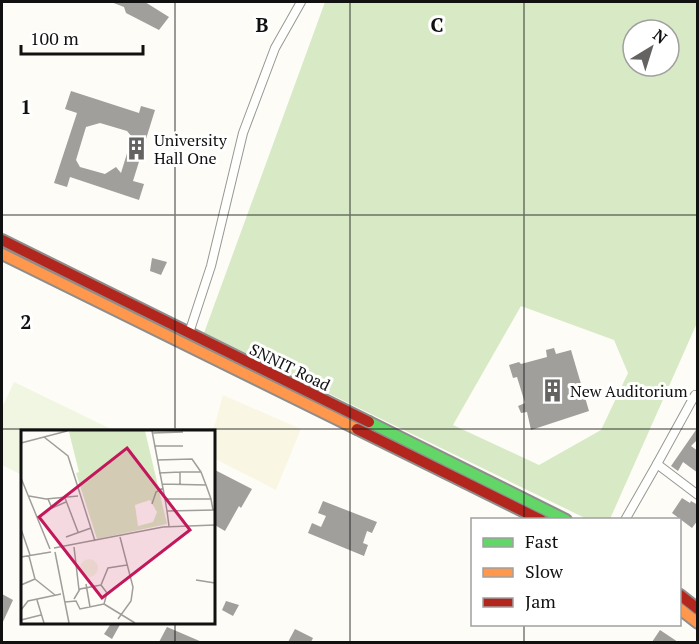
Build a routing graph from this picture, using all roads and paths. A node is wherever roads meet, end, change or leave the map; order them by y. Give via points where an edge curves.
1 (301, 2) edge
2 (2, 240) edge
3 (2, 254) edge
4 (189, 333) junction
5 (292, 391) junction
6 (697, 395) edge
7 (307, 398) junction
8 (657, 464) junction
9 (698, 495) edge
10 (539, 518) edge
11 (564, 518) edge
12 (626, 518) edge
13 (681, 597) edge
14 (698, 609) edge
15 (681, 610) edge
16 (698, 623) edge

1 - 4 street via 275,48 243,133 213,259
2 - 4 street, SNNIT Road
3 - 5 street, SNNIT Road
4 - 5 street, SNNIT Road
5 - 7 street, SNNIT Road
6 - 8 street
7 - 10 street, SNNIT Road
7 - 11 street, SNNIT Road
8 - 9 street
8 - 12 street
13 - 14 street
15 - 16 street

